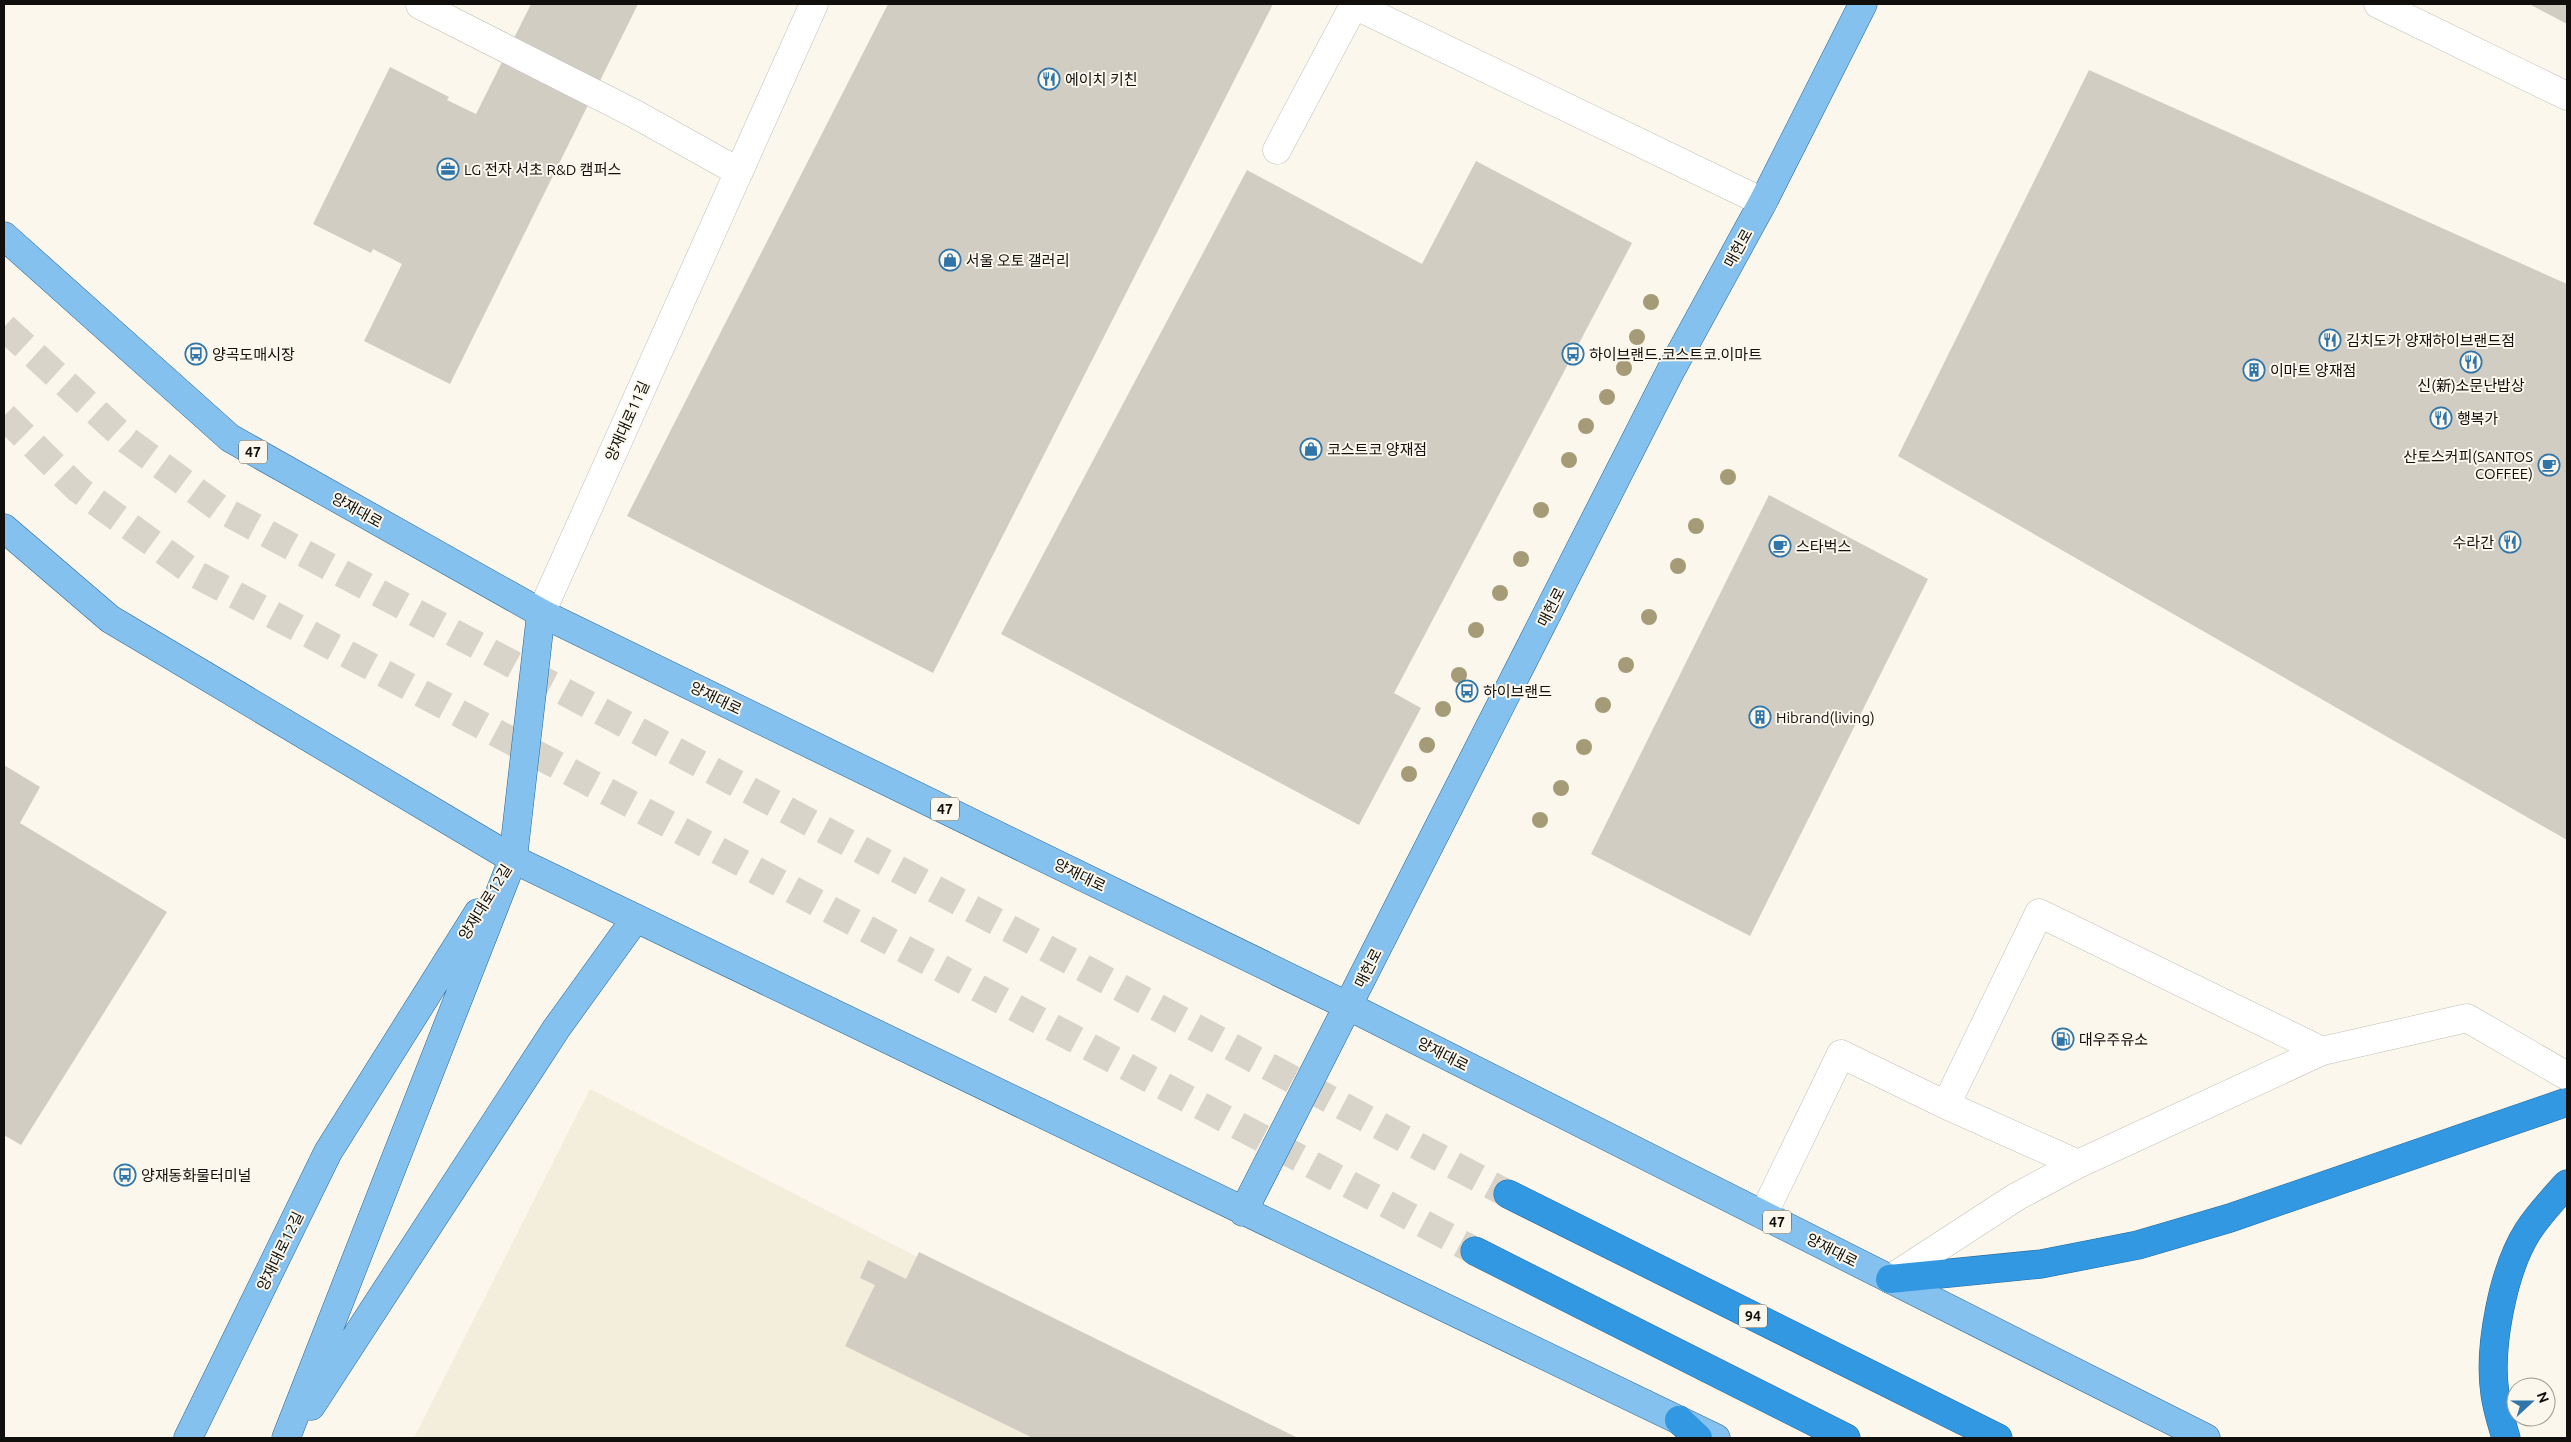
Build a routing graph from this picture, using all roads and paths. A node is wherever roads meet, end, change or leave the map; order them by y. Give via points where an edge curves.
1 (814, 4) edge
2 (1863, 4) edge
3 (2378, 4) edge
4 (420, 5) dead end
5 (2567, 96) edge
6 (1277, 150) dead end
7 (739, 172) junction
8 (1763, 202) junction
9 (4, 236) edge
10 (4, 528) edge
11 (541, 613) junction
12 (512, 859) junction
13 (636, 918) junction
14 (1348, 1006) junction
15 (2322, 1051) junction
16 (2567, 1076) edge
17 (2567, 1102) edge
18 (1946, 1105) junction
19 (2078, 1164) junction
20 (2567, 1184) edge
21 (1508, 1194) tunnel mouth
22 (1243, 1212) junction
23 (1764, 1215) junction
24 (1475, 1250) tunnel mouth
25 (1890, 1279) junction
26 (1689, 1429) edge
27 (188, 1438) edge
28 (286, 1438) edge
29 (290, 1438) edge
30 (1716, 1438) edge
31 (1846, 1438) edge
32 (1998, 1438) edge
33 (2206, 1438) edge
34 (2506, 1438) edge

1 - 7 street, 양재대로11길
2 - 8 main road, 매헌로
3 - 5 street
4 - 7 street via 635,114
6 - 8 street via 1354,4
7 - 11 street, 양재대로11길
8 - 14 main road, 매헌로 via 1670,372
9 - 11 main road, 양재대로 / 47 via 230,438
10 - 12 main road via 110,619
11 - 12 main road, 양재대로11길
11 - 14 main road, 양재대로 / 47
12 - 13 main road
12 - 27 main road, 양재대로12길 via 328,1152
12 - 28 main road, 양재대로12길
13 - 22 main road
13 - 29 main road via 556,1029
14 - 22 main road, 매헌로
14 - 23 main road, 양재대로 / 47
15 - 16 street via 2467,1018
15 - 18 street via 2039,913
15 - 19 street
17 - 25 highway via 2230,1218 2138,1245 2041,1264
18 - 19 street
18 - 23 street via 1841,1054
19 - 25 street via 2016,1197
20 - 34 highway via 2527,1233 2510,1272 2499,1311 2493,1355 2495,1394
21 - 32 highway, 94
22 - 26 main road
23 - 25 main road, 양재대로 / 47
24 - 31 highway
25 - 33 main road, 양재대로 / 47
26 - 30 main road

